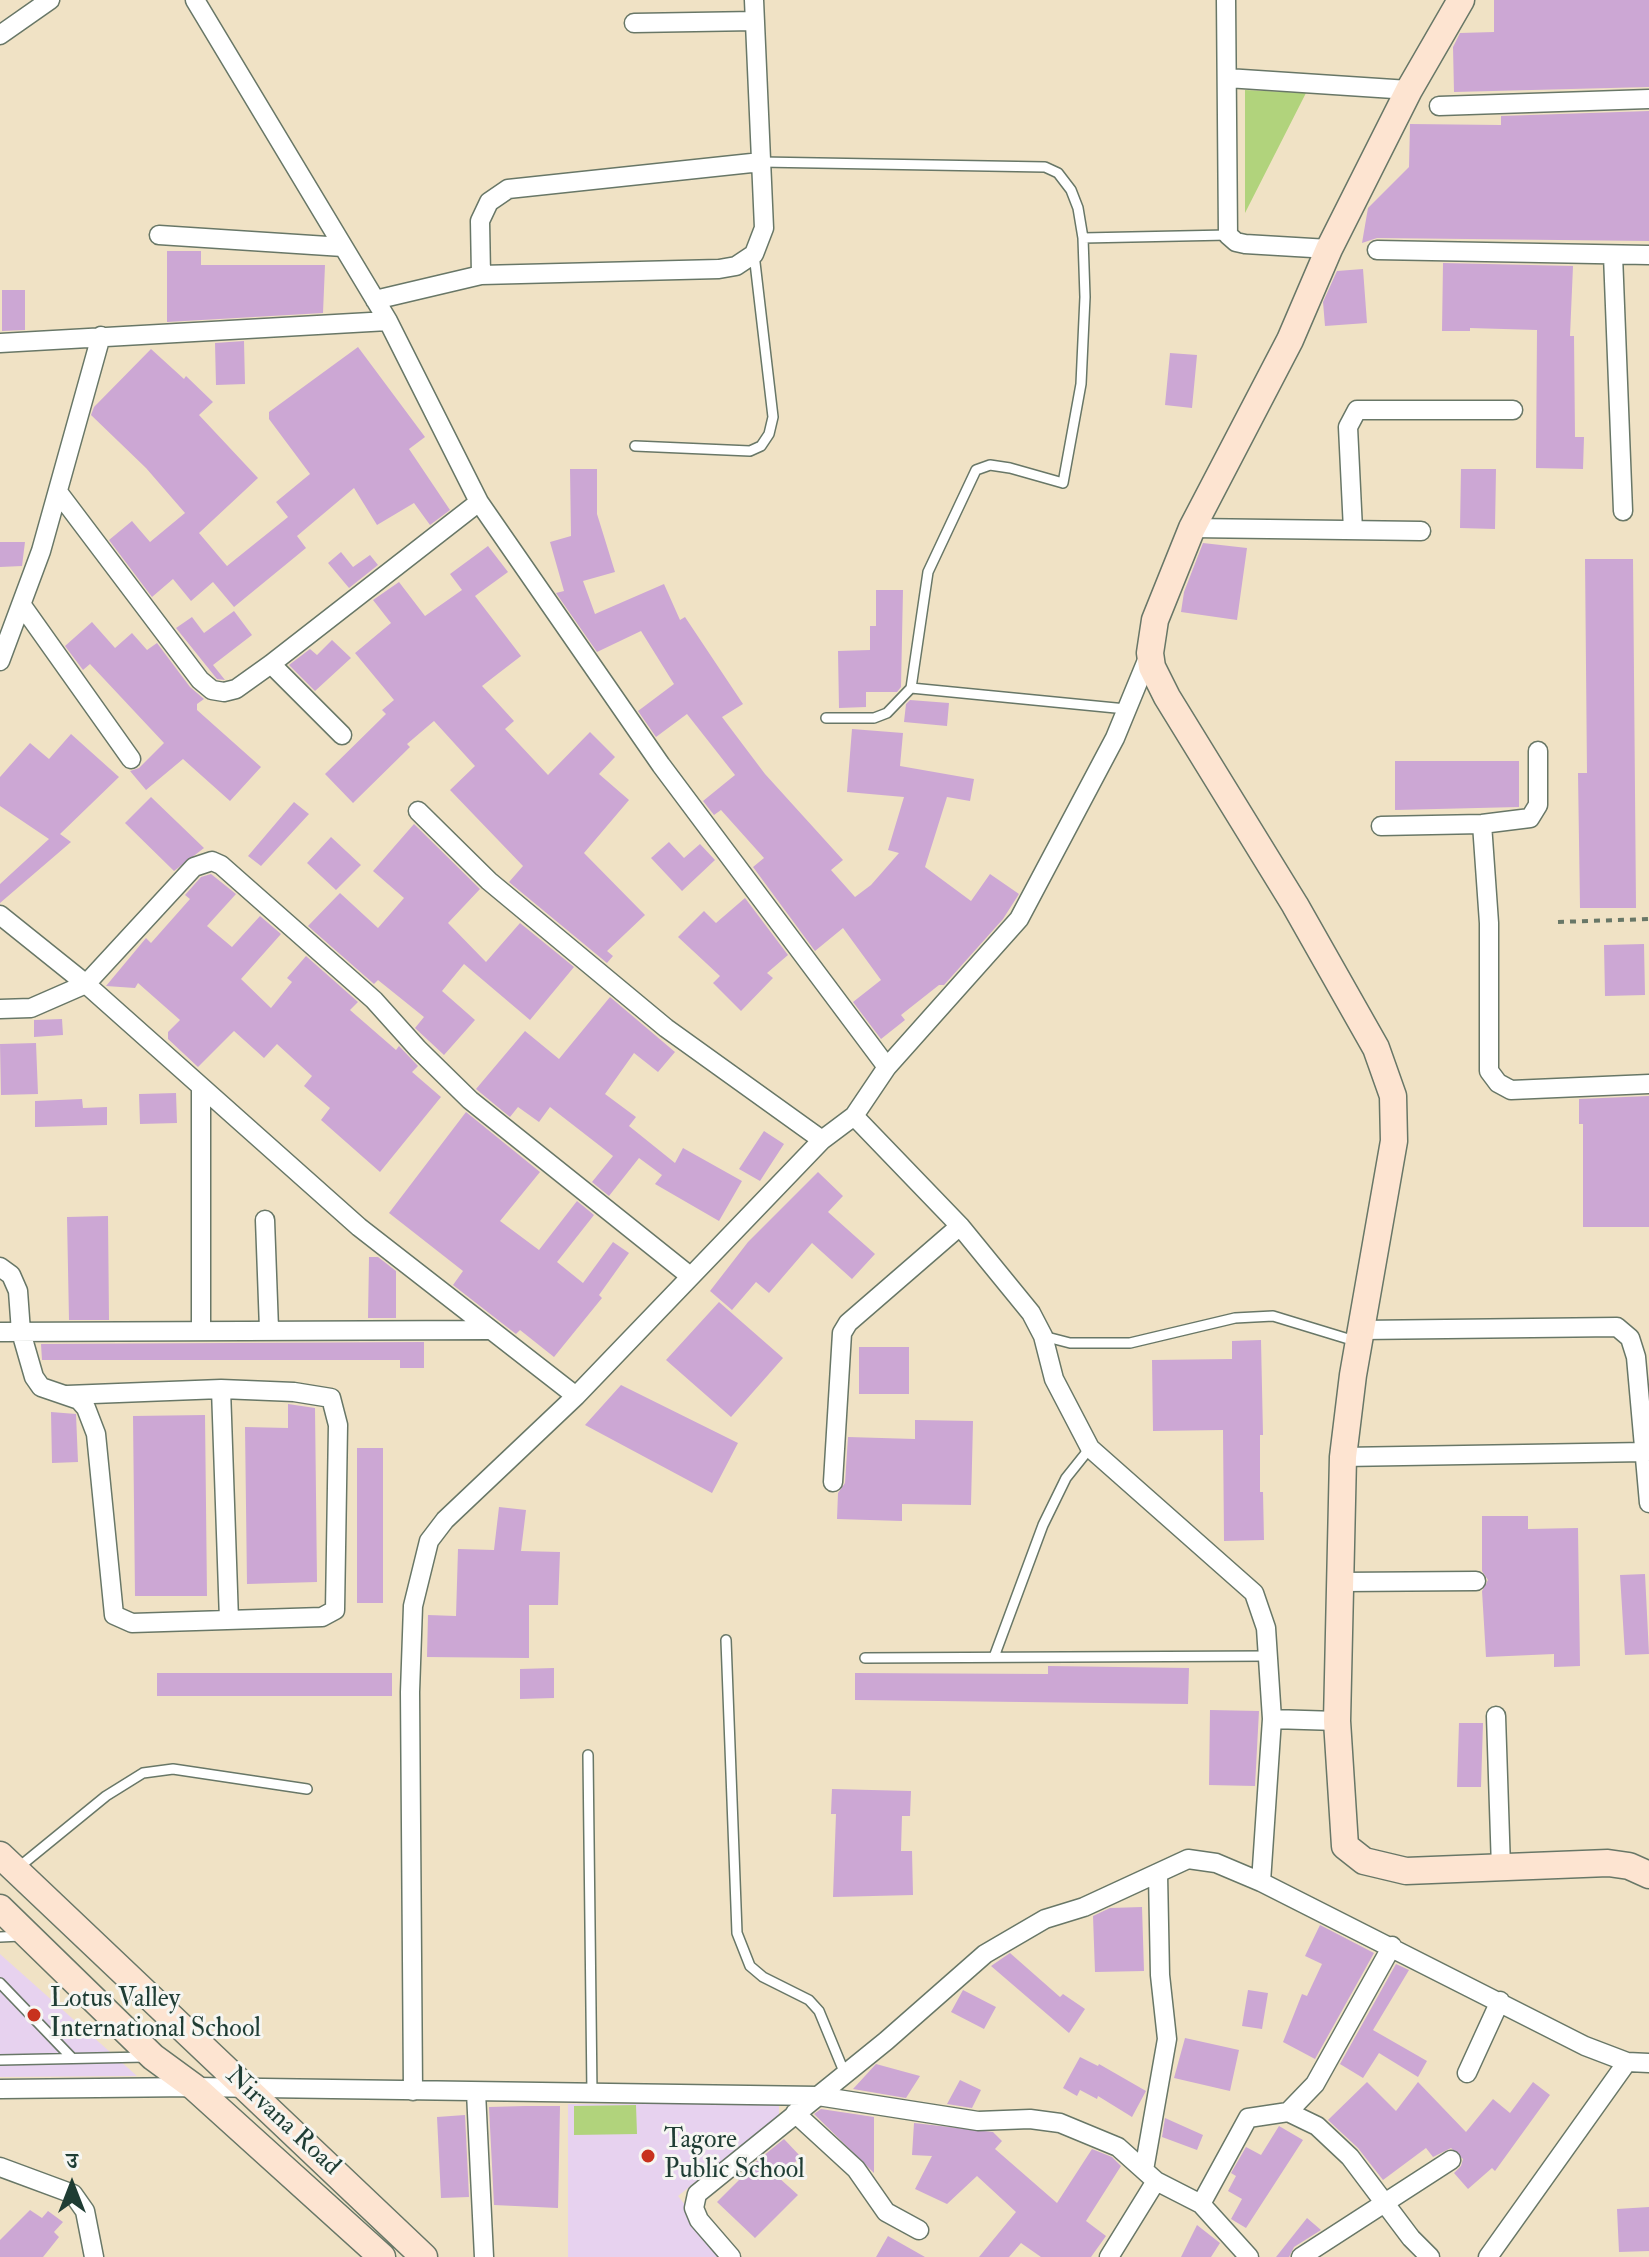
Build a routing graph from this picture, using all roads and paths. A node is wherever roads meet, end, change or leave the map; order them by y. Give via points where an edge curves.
1 (50, 0) edge
2 (195, 0) edge
3 (754, 0) edge
4 (1226, 0) edge
5 (1461, 0) edge
6 (755, 21) junction
7 (634, 23) dead end
8 (0, 35) edge
9 (1227, 78) junction
10 (1409, 90) junction
11 (1649, 99) edge
12 (1439, 106) dead end
13 (761, 162) junction
14 (159, 235) dead end
15 (1228, 235) junction
16 (1083, 238) junction
17 (343, 247) junction
18 (1329, 249) junction
19 (1377, 250) dead end
20 (754, 254) junction
21 (1613, 255) junction
22 (1649, 255) edge
23 (481, 275) junction
24 (375, 300) junction
25 (388, 321) junction
26 (101, 336) junction
27 (0, 343) edge
28 (1513, 410) dead end
29 (635, 446) dead end
30 (58, 492) junction
31 (479, 502) junction
32 (1623, 511) dead end
33 (1192, 528) junction
34 (1353, 530) junction
35 (1421, 531) dead end
36 (21, 604) junction
37 (1150, 653) junction
38 (0, 661) edge
39 (271, 664) junction
40 (911, 688) junction
41 (1126, 709) junction
42 (826, 718) dead end
43 (342, 735) dead end
44 (1538, 751) dead end
45 (131, 759) dead end
46 (418, 811) dead end
47 (1482, 824) junction
48 (1381, 826) dead end
49 (0, 915) edge
50 (1649, 919) edge
51 (1558, 922) dead end
52 (86, 984) junction
53 (0, 1009) edge
54 (887, 1067) junction
55 (1649, 1084) edge
56 (201, 1089) junction
57 (854, 1116) junction
58 (822, 1140) junction
59 (265, 1220) dead end
60 (960, 1226) junction
61 (0, 1267) edge
62 (690, 1276) junction
63 (201, 1329) junction
64 (269, 1329) junction
65 (488, 1330) junction
66 (0, 1332) edge
67 (21, 1332) junction
68 (1043, 1336) junction
69 (1360, 1336) junction
70 (221, 1389) junction
71 (67, 1395) junction
72 (576, 1396) junction
73 (1090, 1448) junction
74 (1645, 1452) junction
75 (1343, 1457) junction
76 (833, 1482) dead end
77 (1649, 1503) edge
78 (1476, 1581) dead end
79 (1341, 1582) junction
80 (229, 1620) junction
81 (726, 1640) dead end
82 (1268, 1656) junction
83 (994, 1657) junction
84 (865, 1658) dead end
85 (1496, 1716) dead end
86 (1272, 1719) junction
87 (1337, 1721) junction
88 (588, 1755) dead end
89 (307, 1789) dead end
90 (8, 1862) edge
91 (1501, 1868) junction
92 (1158, 1874) junction
93 (1649, 1875) edge
94 (1261, 1882) junction
95 (0, 1908) edge
96 (28, 1935) junction
97 (0, 1937) edge
98 (1392, 1946) junction
99 (0, 1983) edge
100 (1500, 2001) junction
101 (153, 2057) junction
102 (72, 2058) junction
103 (0, 2060) edge
104 (1627, 2062) junction
105 (1649, 2063) edge
106 (1467, 2073) dead end
107 (845, 2074) junction
108 (194, 2087) junction
109 (0, 2089) edge
110 (248, 2090) junction
111 (413, 2091) junction
112 (476, 2092) junction
113 (592, 2094) junction
114 (818, 2096) junction
115 (1288, 2112) junction
116 (795, 2113) junction
117 (1451, 2160) dead end
118 (0, 2167) edge
119 (1150, 2176) junction
120 (1201, 2204) junction
121 (1386, 2204) junction
122 (919, 2230) dead end
123 (94, 2257) edge
124 (382, 2257) edge
125 (424, 2257) edge
126 (484, 2257) edge
127 (731, 2257) edge
128 (1109, 2257) edge
129 (1249, 2257) edge
130 (1301, 2257) edge
131 (1430, 2257) edge
132 (1488, 2257) edge

1 - 8 street
2 - 17 street
3 - 6 street
4 - 9 street
5 - 10 street
6 - 7 street
6 - 13 street
9 - 10 street
9 - 15 street
10 - 18 street
11 - 12 street
13 - 16 lane via 1045,167 1058,173 1071,190
13 - 20 street via 764,228
13 - 23 street via 508,189 489,202 480,221
14 - 17 street
15 - 16 lane
15 - 18 street via 1245,244
16 - 40 lane via 1081,384 1063,483 990,465 976,470 928,572
17 - 24 street
18 - 33 street via 1290,340
19 - 21 street
20 - 23 street via 719,269
20 - 29 lane via 773,417 769,434 750,451
21 - 22 street
21 - 32 street
23 - 24 street
24 - 25 street
25 - 26 street
25 - 31 street
26 - 27 street
26 - 30 street
28 - 34 street via 1357,410 1348,427
30 - 36 street
30 - 39 street via 212,690 236,689
31 - 39 street
31 - 54 street via 661,765
33 - 34 street
33 - 37 street via 1155,620
34 - 35 street
36 - 38 street
36 - 45 street
37 - 41 street
37 - 69 street via 1167,697 1295,905 1388,1074 1394,1141
39 - 43 street
40 - 41 lane
40 - 42 lane via 887,713 874,718
41 - 54 street via 1019,919
44 - 47 street via 1535,812 1520,822
46 - 58 street via 489,881 666,1028
47 - 48 street
47 - 55 street via 1489,923 1489,1071 1511,1090
49 - 52 street
50 - 51 path
52 - 53 street via 31,1008
52 - 56 street
52 - 62 street via 194,867 204,861 221,865 374,1000 470,1100
54 - 57 street
56 - 63 street
56 - 65 street via 359,1227
57 - 58 street
57 - 60 street
58 - 62 street
59 - 64 street
60 - 68 street via 1031,1313
60 - 76 street via 842,1333
61 - 67 street via 18,1291
62 - 72 street
63 - 64 street
63 - 67 street
64 - 65 street
65 - 72 street
66 - 67 street
67 - 71 street via 41,1387
68 - 69 lane via 1070,1343 1130,1343 1235,1318 1273,1316
68 - 73 street via 1054,1379
69 - 74 street via 1617,1327 1630,1338 1636,1357
69 - 75 street
70 - 71 street
70 - 80 street
70 - 80 street via 331,1398 338,1425 335,1610 322,1617
71 - 80 street via 86,1408 100,1456 114,1615 132,1623
72 - 111 street via 445,1520 429,1541 420,1568 410,1692
73 - 82 street via 1254,1593 1266,1628
73 - 83 lane via 1066,1478 1043,1525
74 - 75 street
74 - 77 street
75 - 79 street
78 - 79 street
79 - 87 street
81 - 107 lane via 737,1933 750,1966 819,2011
82 - 83 lane
82 - 86 street
83 - 84 lane
85 - 91 street
86 - 87 street
86 - 94 street
87 - 91 street via 1342,1834 1354,1855 1406,1871
88 - 113 lane
89 - 90 lane via 173,1769 143,1773
90 - 110 street, Nirvana Road
91 - 93 street via 1608,1863
92 - 94 street via 1188,1859 1216,1863
92 - 107 street via 1045,1919 1006,1941
92 - 119 street via 1166,2048
94 - 98 street
95 - 96 street, Nirvana Road
96 - 97 lane
96 - 101 street, Nirvana Road
98 - 100 street
98 - 115 street via 1315,2084
99 - 102 lane
100 - 104 street
100 - 106 street
101 - 102 lane
101 - 108 street, Nirvana Road
102 - 103 lane
104 - 105 street
104 - 132 street
107 - 114 street
108 - 109 street
108 - 110 street
108 - 124 street, Nirvana Road
110 - 111 street
110 - 125 street, Nirvana Road
111 - 112 street
112 - 113 street
112 - 126 street
113 - 114 street
114 - 116 street
114 - 119 street via 978,2121 1060,2123 1118,2147
115 - 120 street via 1248,2118
115 - 121 street via 1331,2138
116 - 122 street via 856,2169 886,2212
116 - 127 street via 697,2194 694,2208 699,2220
117 - 121 street
118 - 123 street via 73,2194 85,2211
119 - 120 street
119 - 128 street
120 - 129 street
121 - 130 street
121 - 131 street

